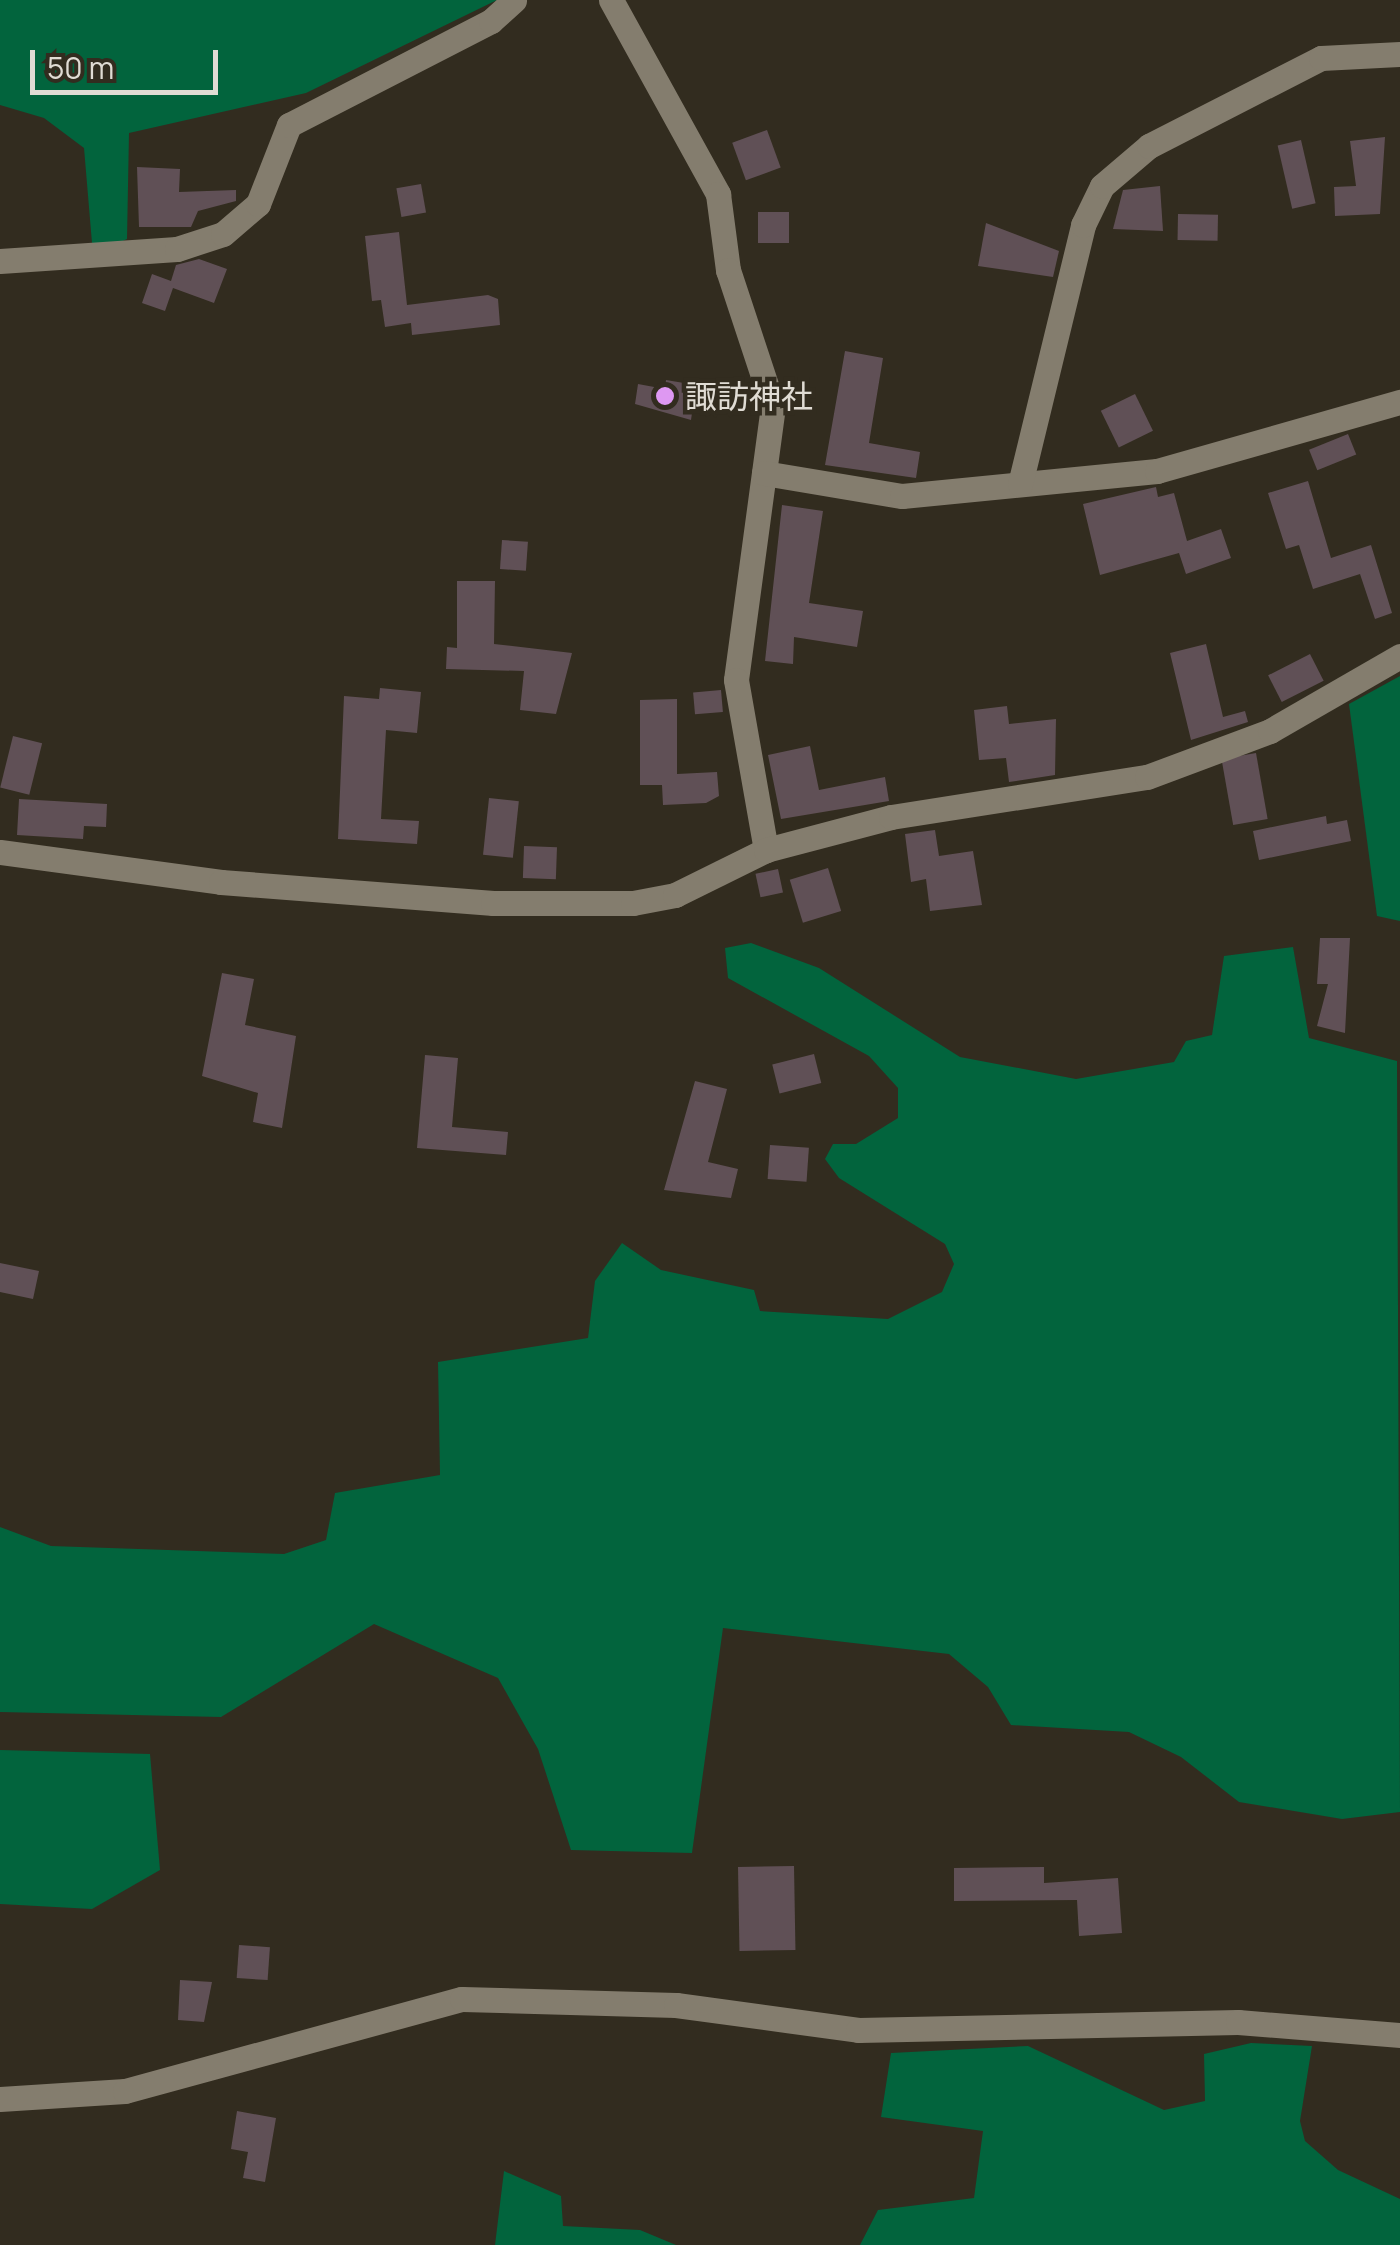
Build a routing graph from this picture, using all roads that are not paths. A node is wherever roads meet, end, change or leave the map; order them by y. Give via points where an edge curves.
1 (514, 0) edge
2 (612, 0) edge
3 (1400, 54) edge
4 (0, 261) edge
5 (1400, 402) edge
6 (764, 472) junction
7 (1020, 484) junction
8 (1400, 656) edge
9 (766, 850) junction
10 (0, 852) edge
11 (1400, 2035) edge
12 (0, 2099) edge

1 - 4 street via 492,21 289,125 258,204 224,234 122,256
2 - 6 street via 727,221 728,270 773,406
3 - 7 street via 1321,58 1149,146 1102,186 1084,224
5 - 7 street via 1156,470
6 - 7 street via 902,496
6 - 9 street via 736,680
8 - 9 street via 1270,731 1148,777 891,817
9 - 10 street via 676,895 551,904 221,882
11 - 12 street via 1238,2022 858,2030 676,2005 462,1999 125,2090

